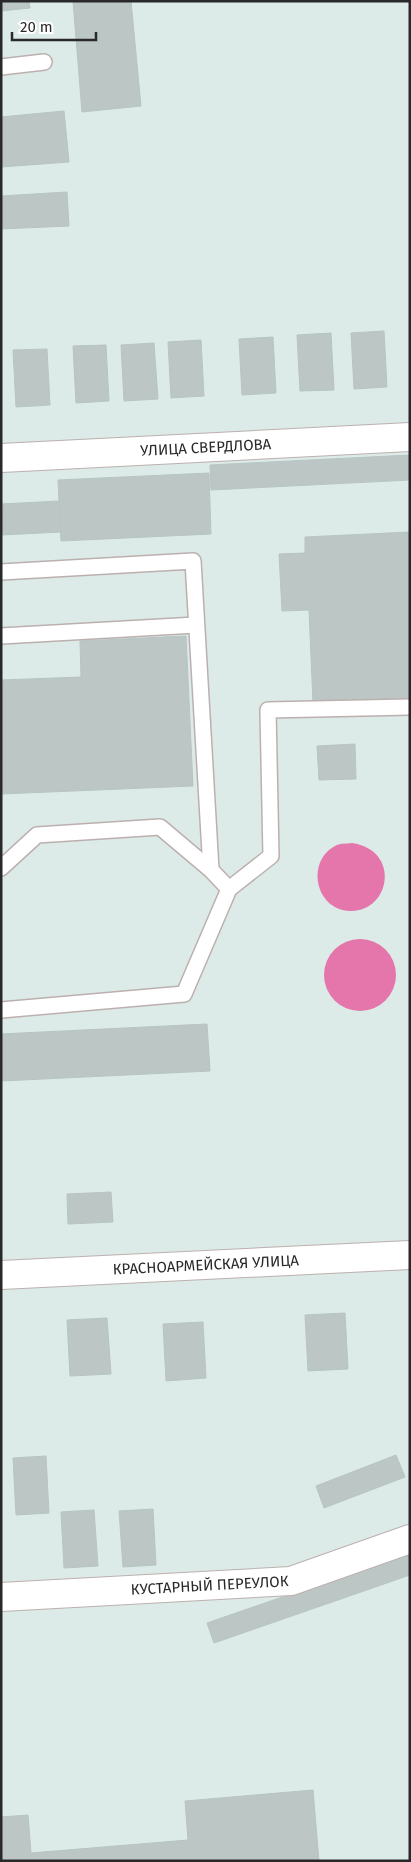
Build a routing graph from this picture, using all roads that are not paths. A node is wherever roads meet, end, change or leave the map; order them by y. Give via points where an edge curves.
1 (44, 62) dead end
2 (1, 67) edge
3 (410, 437) edge
4 (1, 458) edge
5 (1, 572) edge
6 (196, 625) junction
7 (1, 636) edge
8 (410, 707) edge
9 (1, 868) edge
10 (211, 870) junction
11 (229, 889) junction
12 (1, 1010) edge
13 (410, 1256) edge
14 (1, 1275) edge
15 (410, 1539) edge
16 (1, 1597) edge

1 - 2 lane
3 - 4 street, УЛИЦА СВЕРДЛОВА
5 - 6 lane via 193,561
6 - 7 lane
6 - 10 lane
8 - 11 lane via 268,710 271,856
9 - 10 lane via 37,835 160,827
10 - 11 lane
11 - 12 lane via 184,994
13 - 14 street, КРАСНОАРМЕЙСКАЯ УЛИЦА
15 - 16 street, КУСТАРНЫЙ ПЕРЕУЛОК via 290,1581

